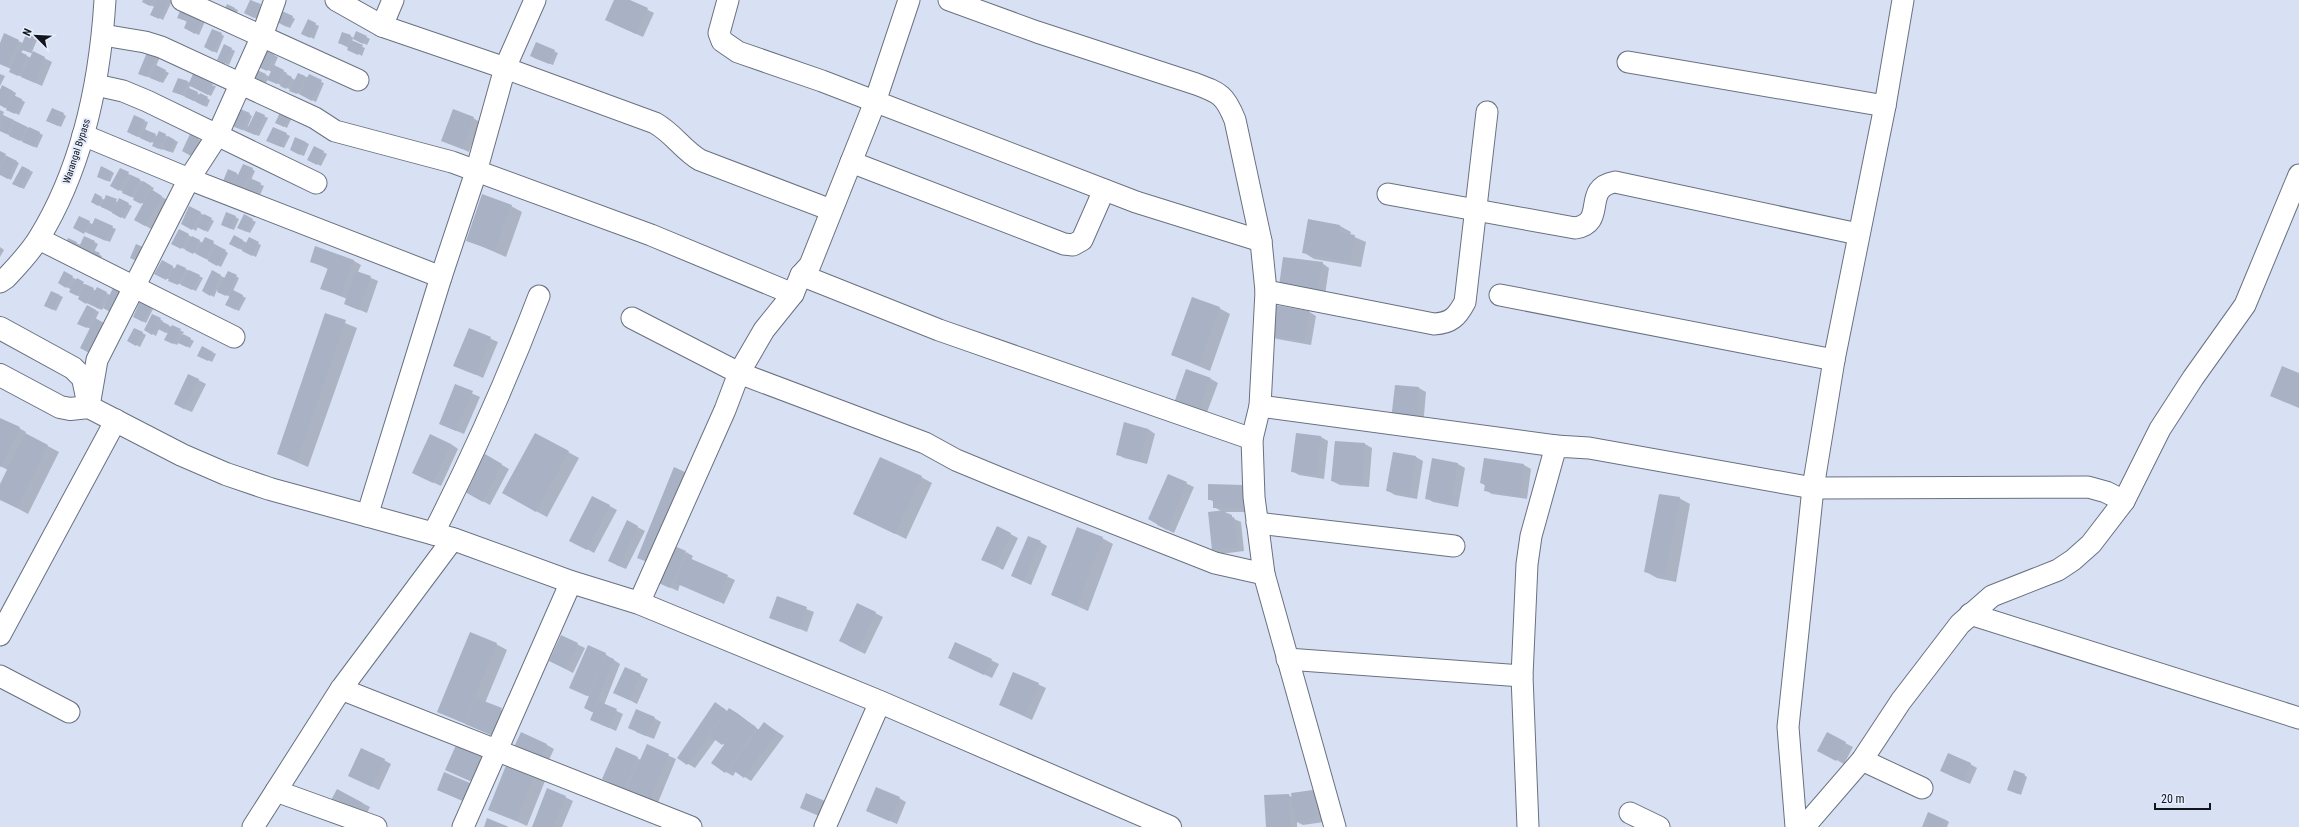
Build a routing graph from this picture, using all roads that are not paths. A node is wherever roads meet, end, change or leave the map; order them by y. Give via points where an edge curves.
1 (105, 0) edge
2 (182, 0) edge
3 (275, 0) edge
4 (336, 0) edge
5 (392, 0) edge
6 (535, 0) edge
7 (728, 0) edge
8 (909, 0) edge
9 (949, 0) edge
10 (1903, 0) edge
11 (382, 26) junction
12 (103, 35) junction
13 (262, 36) junction
14 (1628, 62) dead end
15 (505, 68) junction
16 (358, 80) dead end
17 (239, 83) junction
18 (96, 85) junction
19 (875, 102) junction
20 (1886, 106) junction
21 (1487, 112) dead end
22 (82, 135) junction
23 (216, 136) junction
24 (851, 162) junction
25 (476, 172) junction
26 (2299, 175) edge
27 (189, 179) junction
28 (316, 183) dead end
29 (1104, 190) junction
30 (1388, 194) dead end
31 (831, 210) junction
32 (1476, 210) junction
33 (1858, 234) junction
34 (39, 239) junction
35 (1261, 241) junction
36 (441, 277) junction
37 (0, 282) edge
38 (797, 285) junction
39 (134, 286) junction
40 (1266, 291) junction
41 (1500, 295) dead end
42 (539, 296) dead end
43 (632, 318) dead end
44 (0, 328) edge
45 (234, 337) dead end
46 (1834, 360) junction
47 (738, 374) junction
48 (0, 375) edge
49 (1260, 406) junction
50 (89, 407) junction
51 (116, 420) junction
52 (1252, 439) junction
53 (1556, 446) junction
54 (1813, 488) junction
55 (2124, 501) junction
56 (367, 516) junction
57 (1257, 523) junction
58 (443, 536) junction
59 (1454, 546) dead end
60 (1264, 574) junction
61 (571, 582) junction
62 (638, 603) junction
63 (1970, 614) junction
64 (0, 635) edge
65 (1288, 659) junction
66 (0, 676) edge
67 (1522, 676) junction
68 (341, 689) junction
69 (880, 702) junction
70 (69, 712) dead end
71 (2299, 718) edge
72 (496, 749) junction
73 (1862, 760) junction
74 (1922, 788) dead end
75 (276, 791) junction
76 (1630, 813) dead end
77 (253, 827) edge
78 (376, 827) edge
79 (463, 827) edge
80 (691, 827) edge
81 (824, 827) edge
82 (1170, 827) edge
83 (1336, 827) edge
84 (1528, 827) edge
85 (1659, 827) edge
86 (1796, 827) edge
87 (1804, 827) edge

1 - 12 street, Warangal Bypass
2 - 13 street
3 - 13 street
4 - 11 street
5 - 11 street
6 - 15 street
7 - 19 street via 719,33 722,41 729,47
8 - 19 street
9 - 35 street via 1214,91 1228,102 1234,120
10 - 20 street
11 - 15 street
12 - 17 street via 161,47
12 - 18 street, Warangal Bypass
13 - 16 street
13 - 17 street
14 - 20 street
15 - 25 street
15 - 31 street via 655,123 667,130 690,154 700,160
17 - 23 street
17 - 25 street via 315,118 334,132 430,156
18 - 22 street, Warangal Bypass
18 - 23 street via 123,91 147,101
19 - 24 street
19 - 29 street
20 - 33 street
21 - 32 street
22 - 27 street
22 - 34 street, Warangal Bypass via 63,191
23 - 27 street
23 - 28 street
24 - 29 street via 1064,244 1073,245 1082,240
24 - 31 street
25 - 36 street
25 - 38 street via 651,236
26 - 55 street via 2245,305 2160,429
27 - 36 street
27 - 39 street
29 - 35 street
30 - 32 street
31 - 38 street via 810,265
32 - 33 street via 1575,228 1584,226 1593,216 1595,198 1600,188 1607,183 1616,182
32 - 40 street via 1465,302 1458,316 1447,323 1434,324
33 - 46 street
34 - 37 street, Warangal Bypass
34 - 39 street
35 - 40 street
36 - 56 street
38 - 47 street via 764,330
38 - 52 street via 953,335
39 - 45 street
39 - 50 street via 97,360
40 - 49 street
41 - 46 street
42 - 58 street
43 - 47 street
44 - 50 highway via 72,368 83,378
46 - 54 street
47 - 60 street via 925,442 956,460 1002,480 1215,563
47 - 62 street via 725,410
48 - 50 highway via 60,407
49 - 52 street
49 - 53 street
50 - 51 highway
51 - 56 highway via 182,455 226,474
51 - 64 street
52 - 57 street
53 - 54 street via 1589,448
53 - 67 street via 1531,536 1527,564
54 - 55 street via 2088,487
54 - 86 street via 1788,727
55 - 63 street via 2091,544 2073,560 2058,570 1992,596
56 - 58 highway
57 - 59 street
57 - 60 street
58 - 61 highway
58 - 68 street
60 - 65 street
61 - 62 highway
61 - 72 street
62 - 69 highway
63 - 71 street
63 - 73 street via 1905,695
65 - 67 street
65 - 83 street
66 - 70 street
67 - 84 street
68 - 72 street
68 - 75 street
69 - 81 street
69 - 82 highway
72 - 79 street
72 - 80 street
73 - 74 street
73 - 87 street
75 - 77 street
75 - 78 street
76 - 85 street

